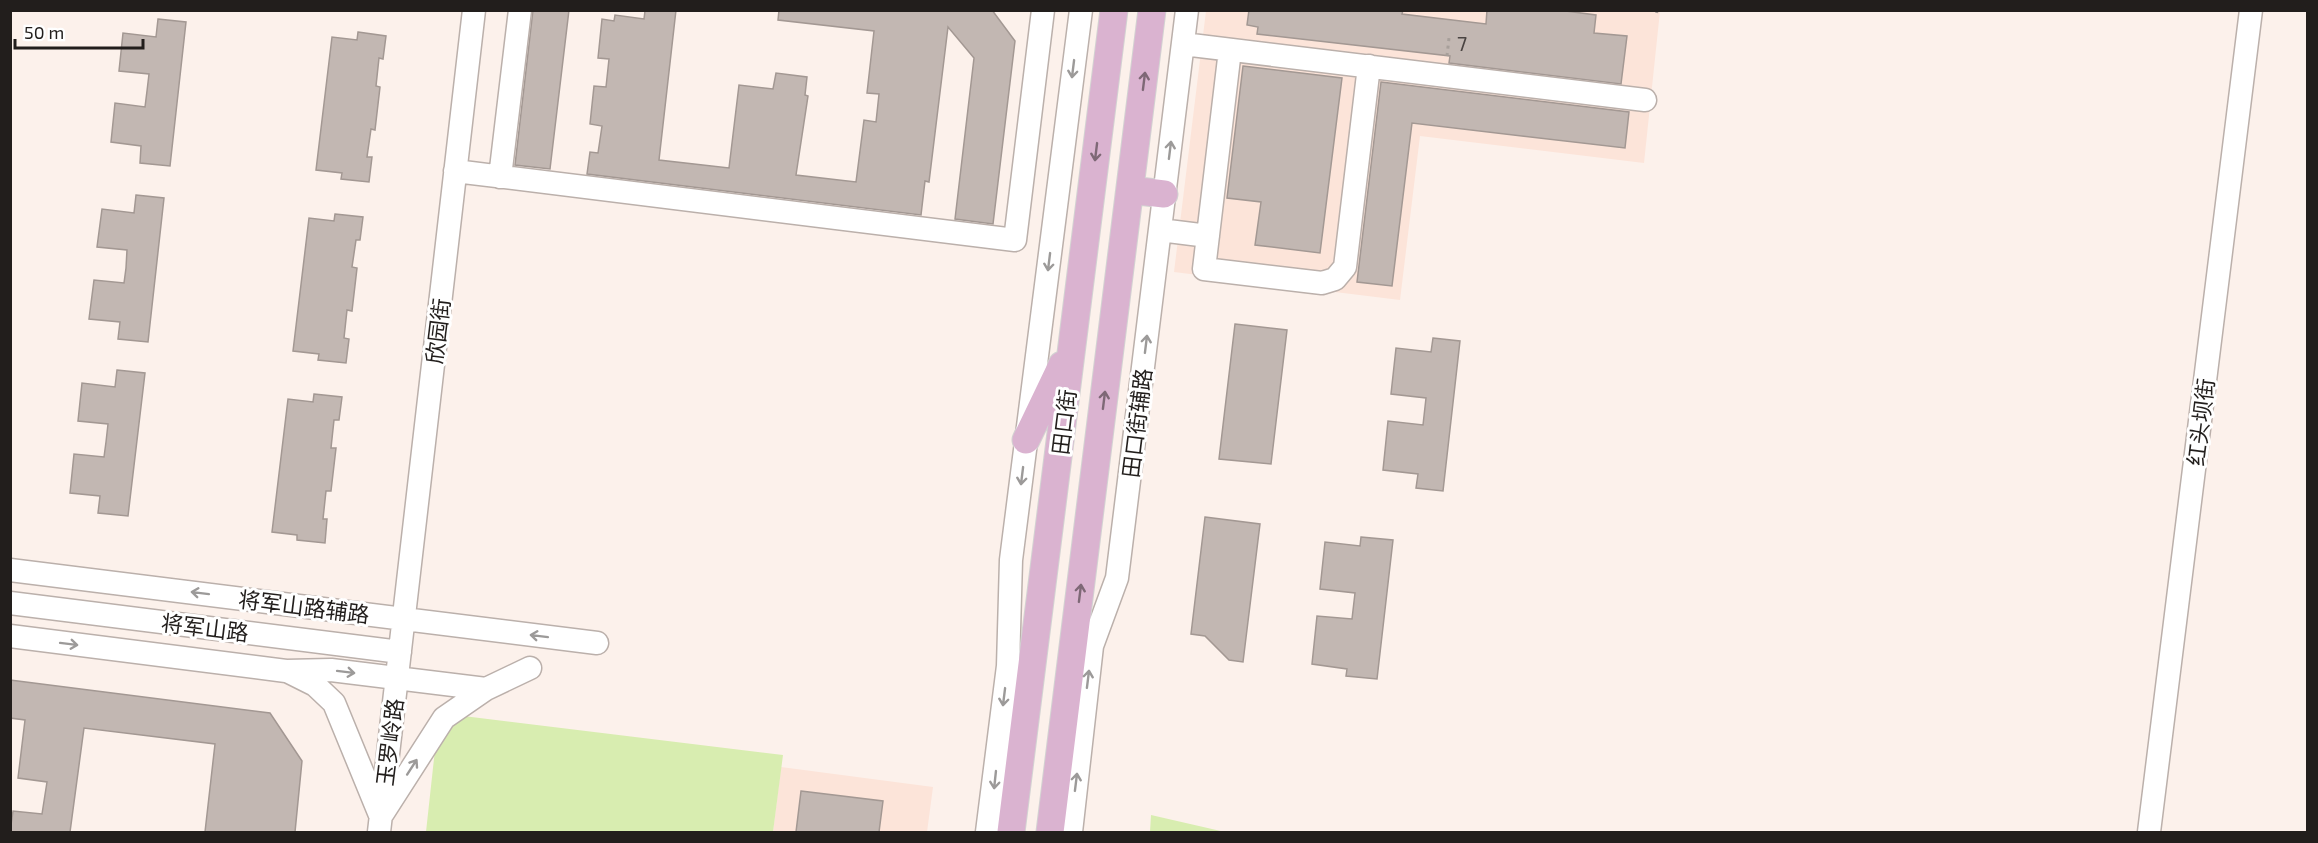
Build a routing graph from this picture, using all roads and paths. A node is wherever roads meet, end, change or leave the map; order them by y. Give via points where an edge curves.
1 (474, 10) edge
2 (520, 10) edge
3 (1043, 10) edge
4 (1081, 10) edge
5 (1114, 10) edge
6 (1152, 10) edge
7 (1187, 10) edge
8 (1648, 10) edge
9 (2251, 10) edge
10 (1660, 12) dead end
11 (1183, 44) junction
12 (1222, 49) junction
13 (1369, 66) junction
14 (1645, 100) dead end
15 (455, 171) junction
16 (500, 177) junction
17 (1130, 190) junction
18 (1164, 194) junction
19 (1160, 230) junction
20 (1208, 236) junction
21 (1073, 343) junction
22 (1026, 440) junction
23 (10, 570) edge
24 (10, 603) edge
25 (90, 613) junction
26 (404, 619) junction
27 (10, 636) edge
28 (597, 643) dead end
29 (400, 652) junction
30 (160, 655) junction
31 (530, 668) dead end
32 (286, 671) junction
33 (397, 678) junction
34 (486, 689) junction
35 (380, 825) edge
36 (987, 832) edge
37 (1011, 832) edge
38 (1050, 832) edge
39 (1071, 832) edge
40 (2149, 832) edge

1 - 15 street, 欣园街
2 - 16 street
3 - 16 street via 1015,240
4 -> 22 street
5 -> 21 main road, 田口街
17 -> 6 main road, 田口街
7 - 11 street, 田口街辅路
8 - 10 path
9 - 40 street, 红头坝街
11 - 12 street
18 -> 11 street, 田口街辅路
12 - 13 street
12 - 20 street
13 - 14 street
13 - 20 street via 1345,267 1335,279 1322,283 1204,269
15 - 16 street
15 - 26 street, 欣园街
17 - 18 main road
38 -> 17 main road, 田口街
18 - 19 street, 田口街辅路
19 - 20 street
39 -> 19 street, 田口街辅路 via 1092,646 1117,578
21 - 22 main road
21 - 37 main road, 田口街
22 -> 36 street via 1011,560 1008,666
26 -> 23 street, 将军山路辅路
24 - 25 street, 将军山路
25 - 29 street, 将军山路
25 - 30 street
28 -> 26 street, 将军山路辅路
26 - 29 street, 欣园街
27 -> 30 street
29 - 33 street, 玉罗岭路
30 - 32 street
31 - 34 street
32 -> 33 street via 331,670
32 - 35 street via 315,685 334,702
33 - 34 street
33 - 35 street, 玉罗岭路
35 -> 34 street via 444,718

